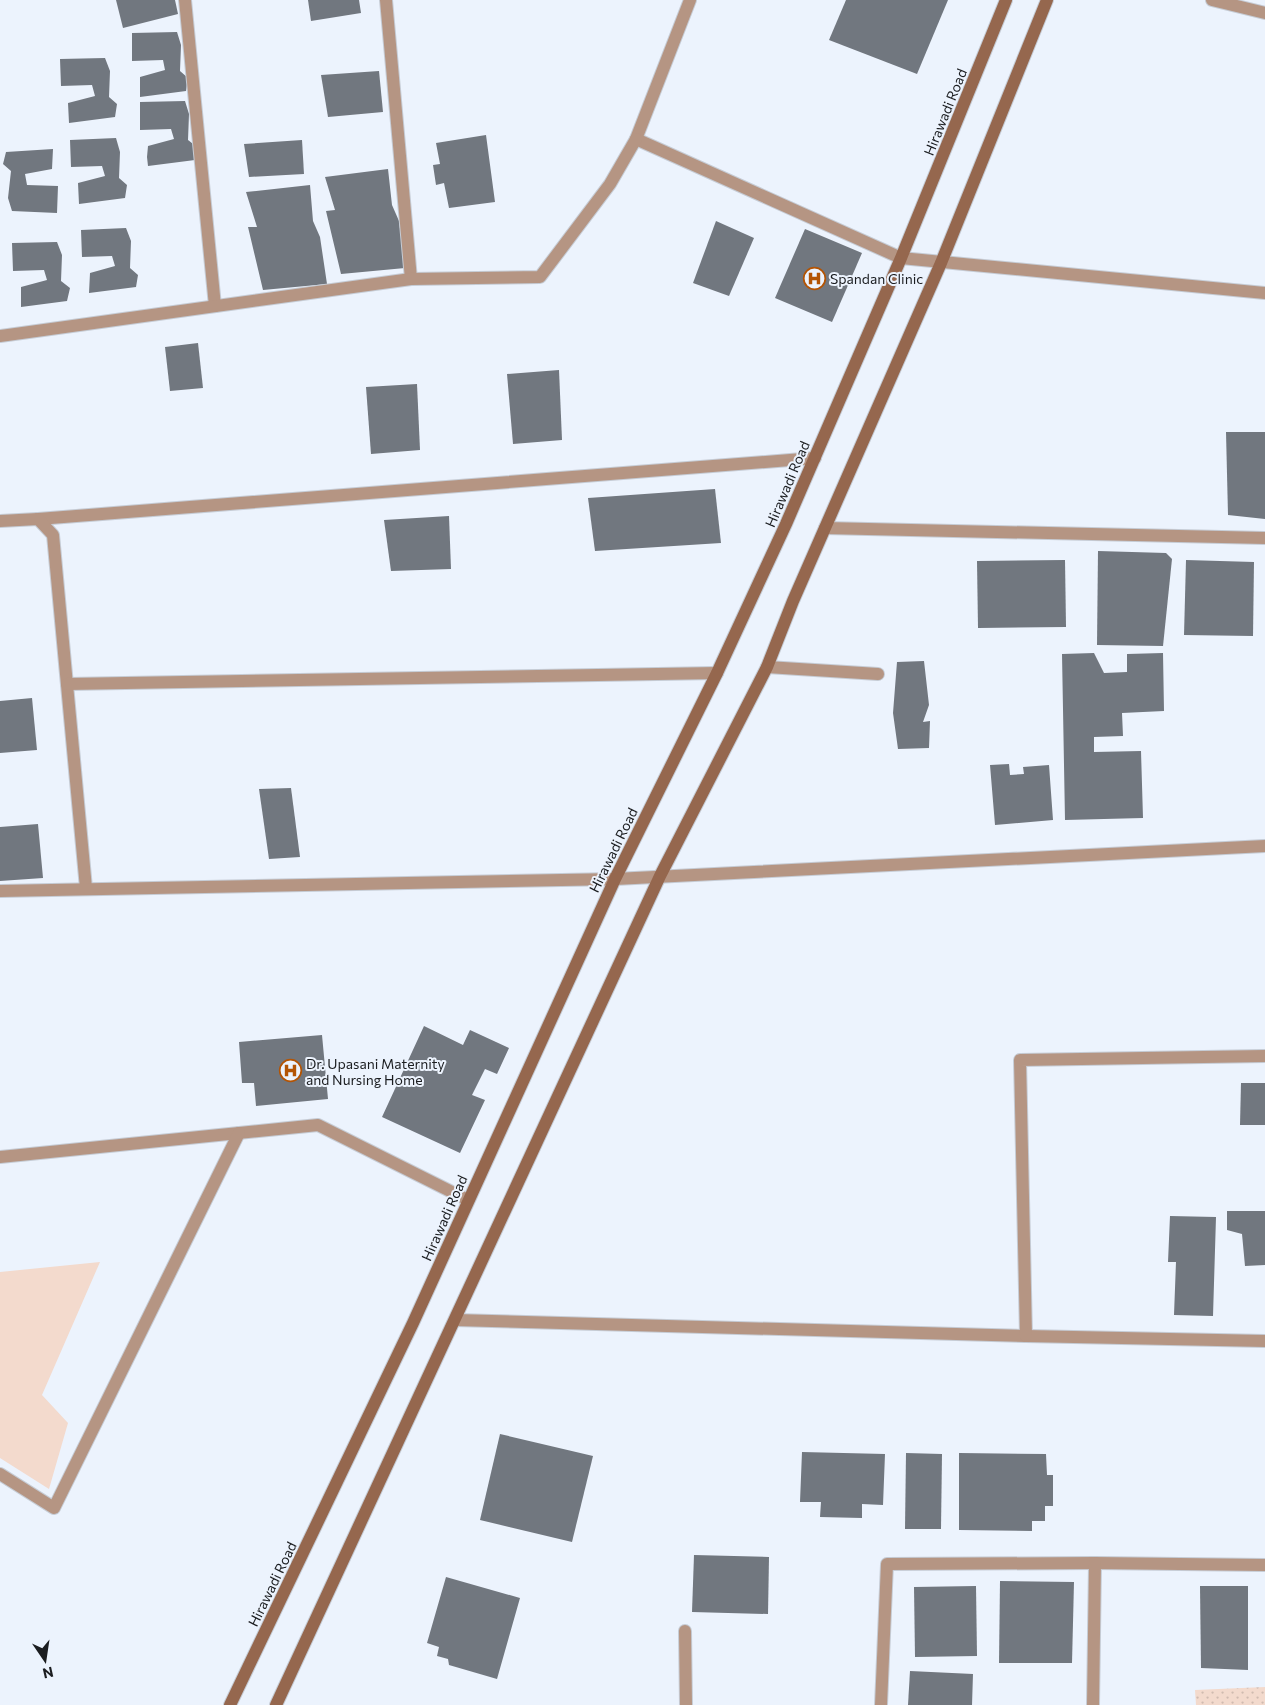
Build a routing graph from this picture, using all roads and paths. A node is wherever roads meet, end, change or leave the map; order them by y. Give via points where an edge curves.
1 (186, 0) edge
2 (386, 0) edge
3 (690, 0) edge
4 (1006, 0) edge
5 (1047, 0) edge
6 (1212, 0) edge
7 (1265, 13) edge
8 (636, 139) junction
9 (902, 258) junction
10 (942, 262) junction
11 (412, 279) junction
12 (1265, 292) edge
13 (215, 306) junction
14 (0, 336) edge
15 (815, 458) junction
16 (38, 519) junction
17 (0, 520) edge
18 (825, 528) junction
19 (1265, 538) edge
20 (767, 667) junction
21 (717, 673) junction
22 (878, 674) dead end
23 (67, 684) junction
24 (1265, 846) edge
25 (660, 876) junction
26 (615, 879) junction
27 (86, 888) junction
28 (0, 891) edge
29 (1265, 1056) edge
30 (239, 1133) junction
31 (0, 1157) edge
32 (468, 1200) junction
33 (455, 1320) junction
34 (1026, 1336) junction
35 (1265, 1341) edge
36 (0, 1474) edge
37 (1096, 1563) junction
38 (1265, 1565) edge
39 (685, 1630) dead end
40 (230, 1705) edge
41 (276, 1705) edge
42 (686, 1705) edge
43 (881, 1705) edge
44 (1093, 1705) edge

1 - 13 street
2 - 11 street
3 - 8 street
4 - 9 street, Hirawadi Road
5 - 10 street
6 - 7 street
8 - 9 street
8 - 11 street via 610,184 540,277
9 - 10 street
9 - 15 street, Hirawadi Road
10 - 12 street
10 - 18 street
11 - 13 street
13 - 14 street
15 - 16 street
15 - 21 street, Hirawadi Road
16 - 17 street
16 - 23 street via 53,535
18 - 19 street
18 - 20 street
20 - 22 street
20 - 25 street
21 - 23 street
21 - 26 street, Hirawadi Road
23 - 27 street
24 - 25 street
25 - 26 street
25 - 33 street
26 - 27 street
26 - 32 street, Hirawadi Road
27 - 28 street
29 - 34 street via 1020,1060
30 - 31 street
30 - 32 street via 318,1125
30 - 36 street via 54,1508
32 - 40 street, Hirawadi Road via 413,1323
33 - 34 street
33 - 41 street
34 - 35 street
37 - 38 street
37 - 43 street via 887,1564
37 - 44 street
39 - 42 street

